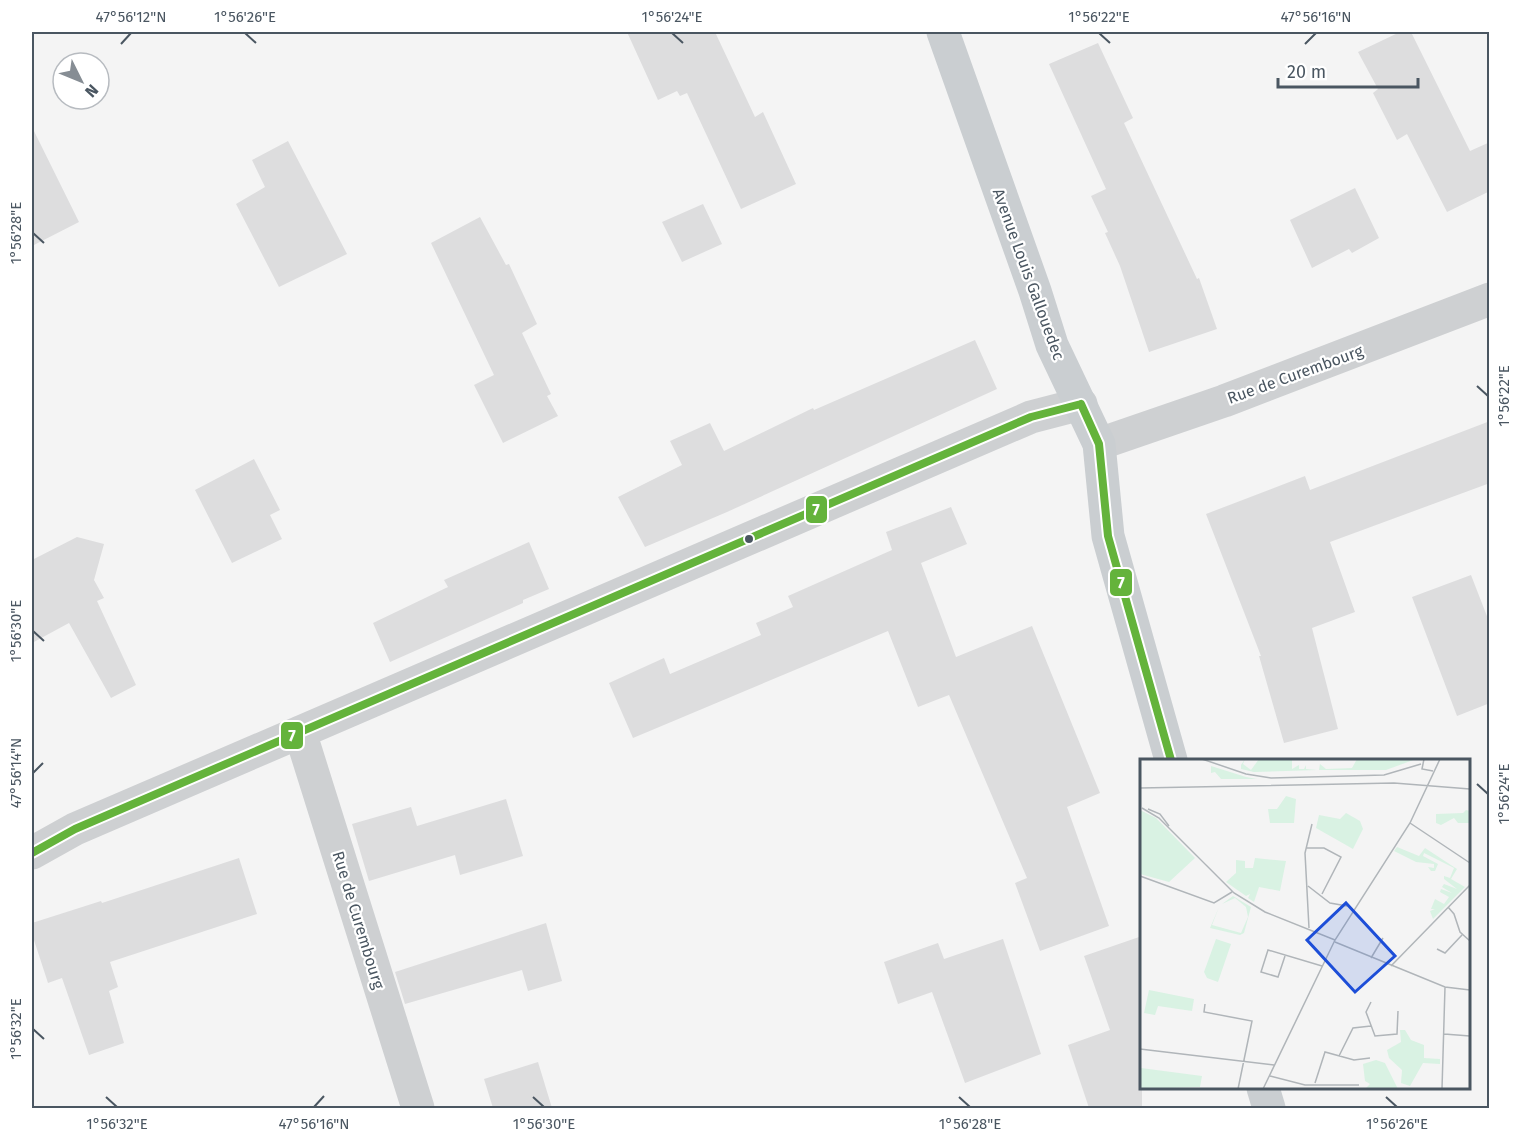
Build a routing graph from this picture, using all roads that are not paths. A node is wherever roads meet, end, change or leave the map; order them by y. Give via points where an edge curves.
1 (943, 32) edge
2 (1490, 299) edge
3 (1081, 404) junction
4 (1099, 444) junction
5 (300, 732) junction
6 (1171, 759) edge
7 (32, 853) edge
8 (1263, 1089) edge
9 (418, 1108) edge
10 (1269, 1108) edge

1 - 3 main road, Avenue Louis Gallouedec via 1052,345
2 - 4 street, Rue de Curembourg
3 - 4 main road, Avenue Louis Gallouedec
3 - 5 street via 1031,417
4 - 6 main road, Avenue Louis Gallouedec via 1108,536
5 - 7 street via 75,829
5 - 9 street, Rue de Curembourg
8 - 10 main road

